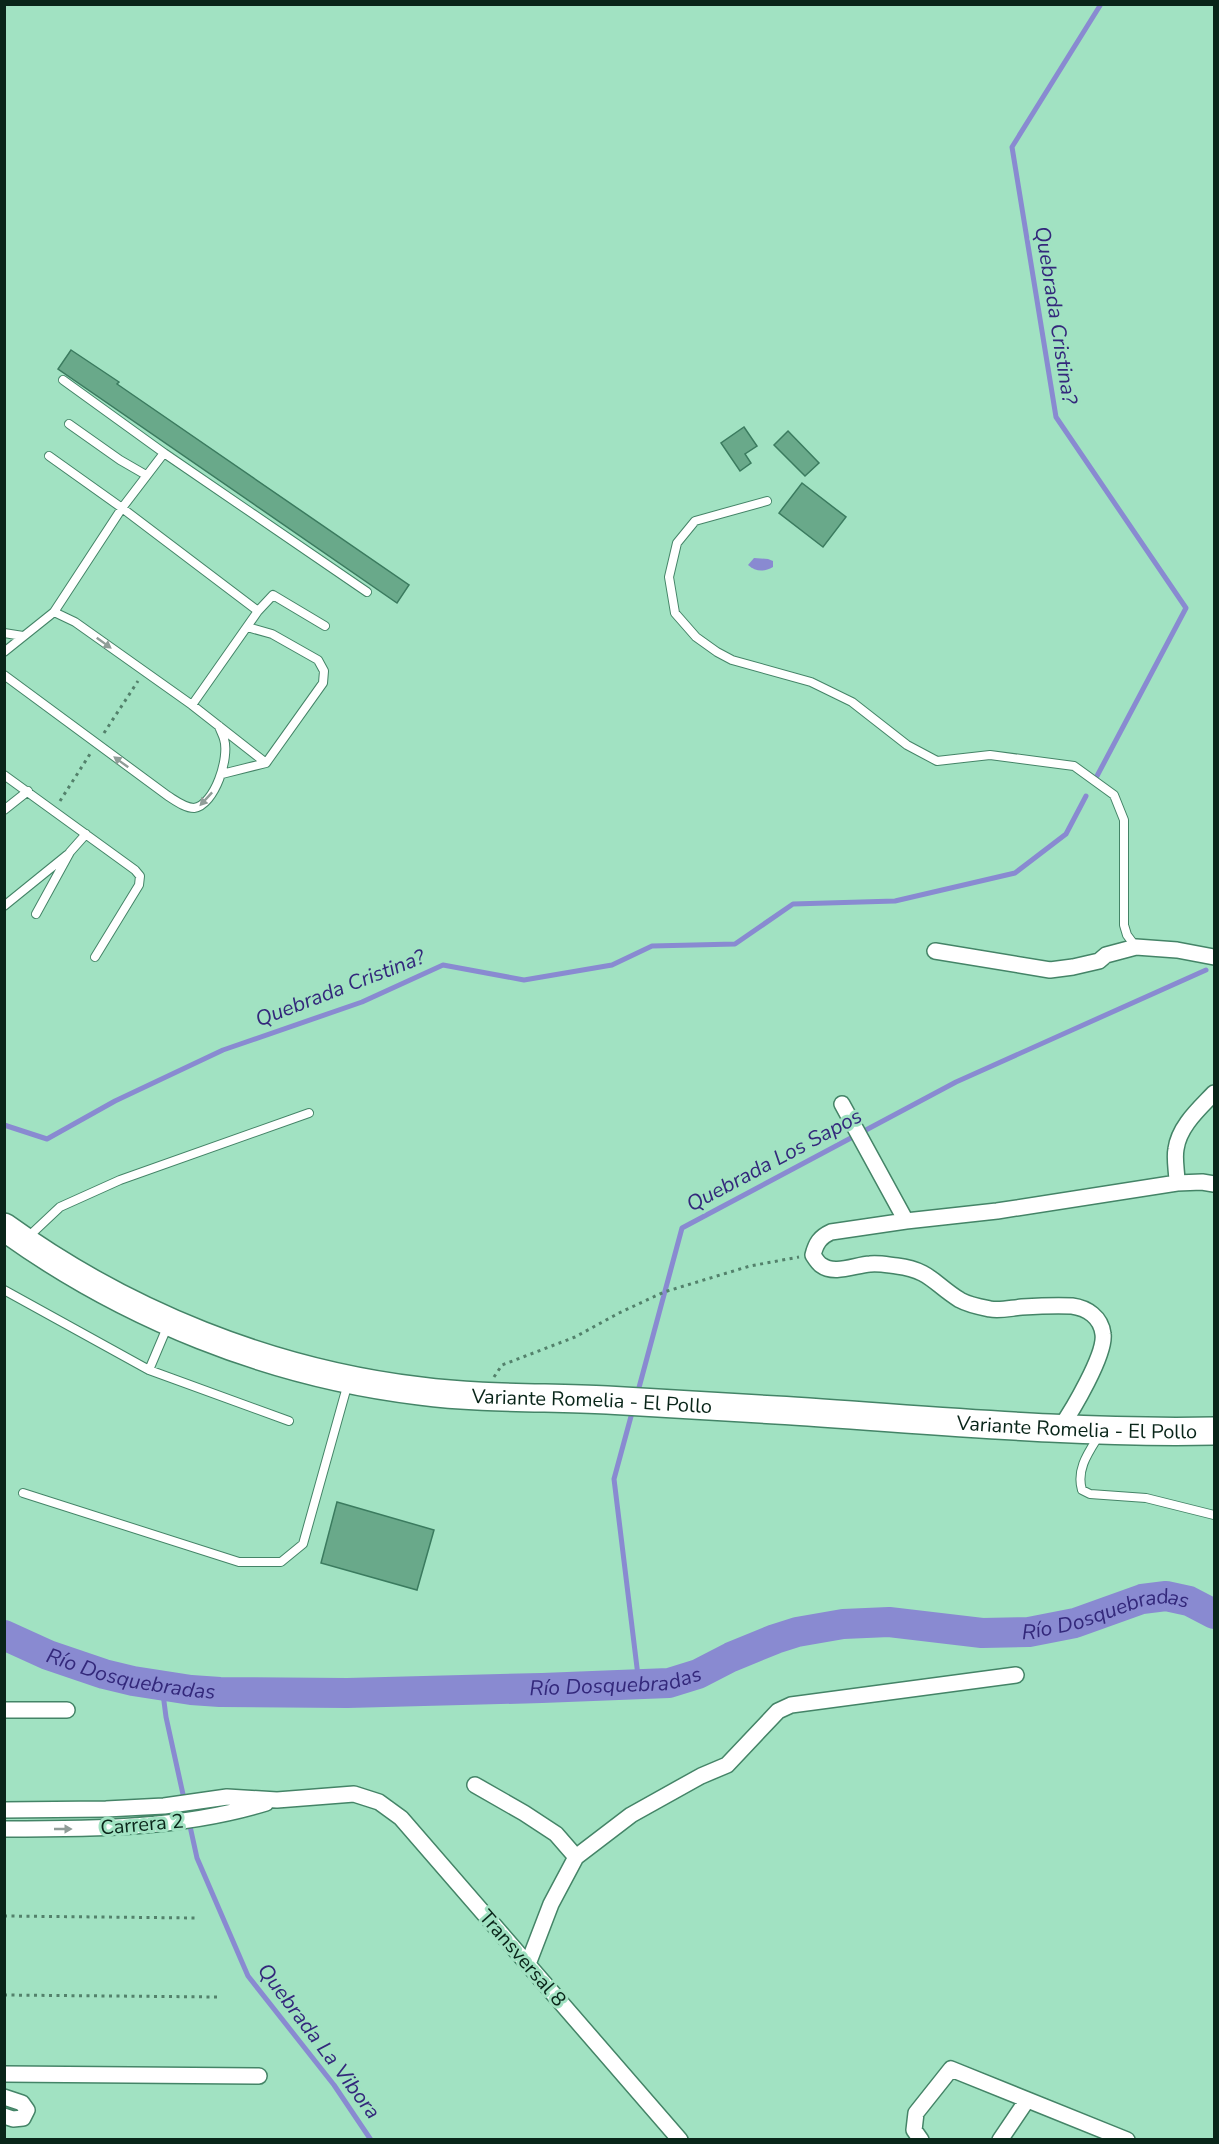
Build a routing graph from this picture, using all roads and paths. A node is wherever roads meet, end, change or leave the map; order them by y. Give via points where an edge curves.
1 (63, 380) dead end
2 (69, 424) dead end
3 (164, 453) junction
4 (49, 456) dead end
5 (146, 475) junction
6 (767, 501) dead end
7 (122, 508) junction
8 (367, 592) dead end
9 (258, 611) junction
10 (54, 612) junction
11 (326, 626) dead end
12 (247, 627) junction
13 (4, 633) edge
14 (23, 636) junction
15 (4, 651) edge
16 (4, 675) edge
17 (192, 705) junction
18 (219, 726) junction
19 (266, 763) junction
20 (222, 774) junction
21 (4, 775) edge
22 (27, 791) junction
23 (4, 810) edge
24 (86, 834) junction
25 (70, 852) junction
26 (4, 906) edge
27 (36, 914) dead end
28 (1136, 947) junction
29 (935, 951) dead end
30 (95, 957) dead end
31 (1215, 957) edge
32 (1215, 1093) edge
33 (842, 1104) dead end
34 (309, 1113) dead end
35 (1177, 1183) junction
36 (1215, 1184) edge
37 (906, 1221) junction
38 (14, 1234) edge
39 (813, 1255) junction
40 (4, 1290) edge
41 (170, 1322) junction
42 (149, 1370) junction
43 (349, 1380) junction
44 (489, 1398) junction
45 (289, 1421) dead end
46 (1060, 1428) junction
47 (1101, 1430) junction
48 (1215, 1431) edge
49 (23, 1493) dead end
50 (1215, 1515) edge
51 (1016, 1675) dead end
52 (4, 1710) edge
53 (67, 1710) dead end
54 (475, 1785) dead end
55 (354, 1794) joint
56 (277, 1800) junction
57 (106, 1809) junction
58 (4, 1810) edge
59 (106, 1828) junction
60 (4, 1829) edge
61 (576, 1857) junction
62 (4, 1916) edge
63 (196, 1918) dead end
64 (528, 1964) junction
65 (4, 1995) edge
66 (219, 1997) dead end
67 (4, 2074) edge
68 (259, 2076) dead end
69 (4, 2097) edge
70 (1027, 2100) junction
71 (4, 2116) edge
72 (918, 2135) edge
73 (680, 2139) edge
74 (1000, 2139) edge
75 (1124, 2139) edge

1 - 3 lane
2 - 5 lane
3 - 5 lane
3 - 8 lane
4 - 7 lane
5 - 7 lane
6 - 28 lane via 695,521 677,543 669,577 675,613 696,637 717,652 732,660 811,682 852,702 907,745 937,761 990,755 1074,766 1114,795 1124,820 1124,925
7 - 9 lane
7 - 10 lane
9 - 11 lane via 273,596
9 - 12 lane
10 - 14 lane
10 -> 17 lane via 75,622
12 - 17 lane
12 - 19 lane via 272,634 318,660 324,671 323,683
13 - 14 lane
14 - 15 lane
20 -> 16 lane via 200,806 182,805
17 - 18 lane
18 - 19 lane
18 - 20 lane via 225,740
19 - 20 lane
21 - 22 lane
22 - 23 lane
22 - 24 lane
24 - 25 lane
24 - 30 lane via 140,876 139,885
25 - 26 lane
25 - 27 lane
28 - 29 street via 1106,955 1099,961 1050,970
28 - 31 street
32 - 35 street via 1179,1138
33 - 37 street
34 - 38 lane via 110,1184
35 - 36 street
35 - 37 street
37 - 39 street via 831,1232 815,1246
38 - 41 highway, Variante Romelia - El Pollo via 95,1285
39 - 44 path via 750,1266 664,1292 575,1337 502,1365 495,1373
39 - 46 street via 821,1265 836,1269 872,1264 915,1269 961,1301 993,1310 1074,1306 1089,1311 1099,1321 1104,1335 1084,1390
40 - 42 lane
41 - 42 lane
41 - 43 highway, Variante Romelia - El Pollo via 267,1359
42 - 45 lane
43 - 44 highway, Variante Romelia - El Pollo
43 - 49 lane via 303,1544 281,1562 239,1562
44 - 46 highway, Variante Romelia - El Pollo via 609,1400
46 - 47 highway, Variante Romelia - El Pollo
47 - 48 highway, Variante Romelia - El Pollo
47 - 50 lane via 1086,1457 1079,1480 1082,1490 1146,1498
51 - 61 street via 791,1705 778,1711 727,1765 631,1815
52 - 53 street
54 - 61 street via 556,1834
55 - 56 street, Carrera 2
55 - 64 street, Transversal 8 via 379,1802 401,1818
56 - 57 street, Carrera 2 via 227,1797
56 - 59 street, Carrera 2 via 233,1813 166,1824
57 - 58 street, Carrera 2
57 - 59 street
60 -> 59 street, Carrera 2
61 - 64 street via 551,1904
62 - 63 path
64 - 73 street, Transversal 8
65 - 66 path
67 - 68 street
69 - 71 street via 22,2103 27,2110 23,2118
70 - 72 street via 951,2069 916,2114
70 - 74 street
70 - 75 street

